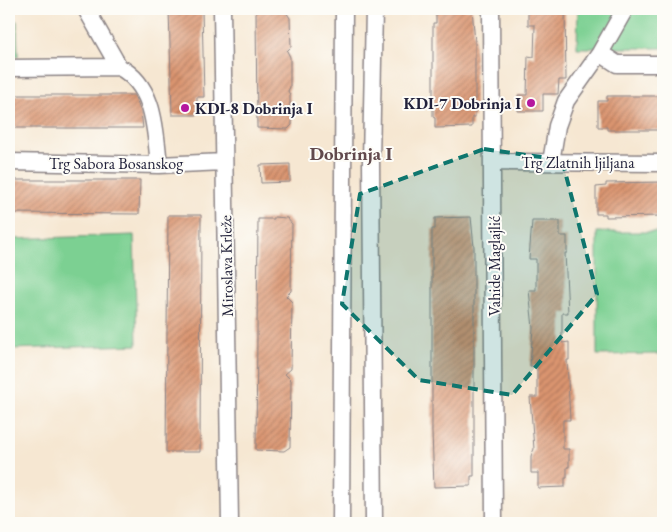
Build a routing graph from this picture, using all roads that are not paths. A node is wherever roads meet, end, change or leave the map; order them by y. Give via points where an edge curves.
1 (86, 9) edge
2 (222, 9) edge
3 (344, 9) edge
4 (374, 9) edge
5 (491, 9) edge
6 (626, 9) edge
7 (600, 53) junction
8 (663, 64) edge
9 (119, 67) junction
10 (9, 68) edge
11 (9, 162) edge
12 (224, 162) junction
13 (494, 162) junction
14 (551, 162) junction
15 (663, 163) edge
16 (159, 165) junction
17 (230, 523) edge
18 (341, 523) edge
19 (374, 523) edge
20 (494, 523) edge

1 - 9 street
2 - 12 street, Miroslava Krleže
3 - 18 street
4 - 19 street via 371,161
5 - 13 street, Vahide Maglajlić
6 - 7 street
7 - 8 street via 617,64
7 - 14 street via 566,101 557,126
9 - 10 street
9 - 16 street via 132,74 148,98 156,130
11 - 16 street, Trg Sabora Bosanskog
12 - 16 street, Trg Sabora Bosanskog
12 - 17 street, Miroslava Krleže
13 - 14 street, Trg Zlatnih ljiljana
13 - 20 street, Vahide Maglajlić
14 - 15 street, Trg Zlatnih ljiljana

